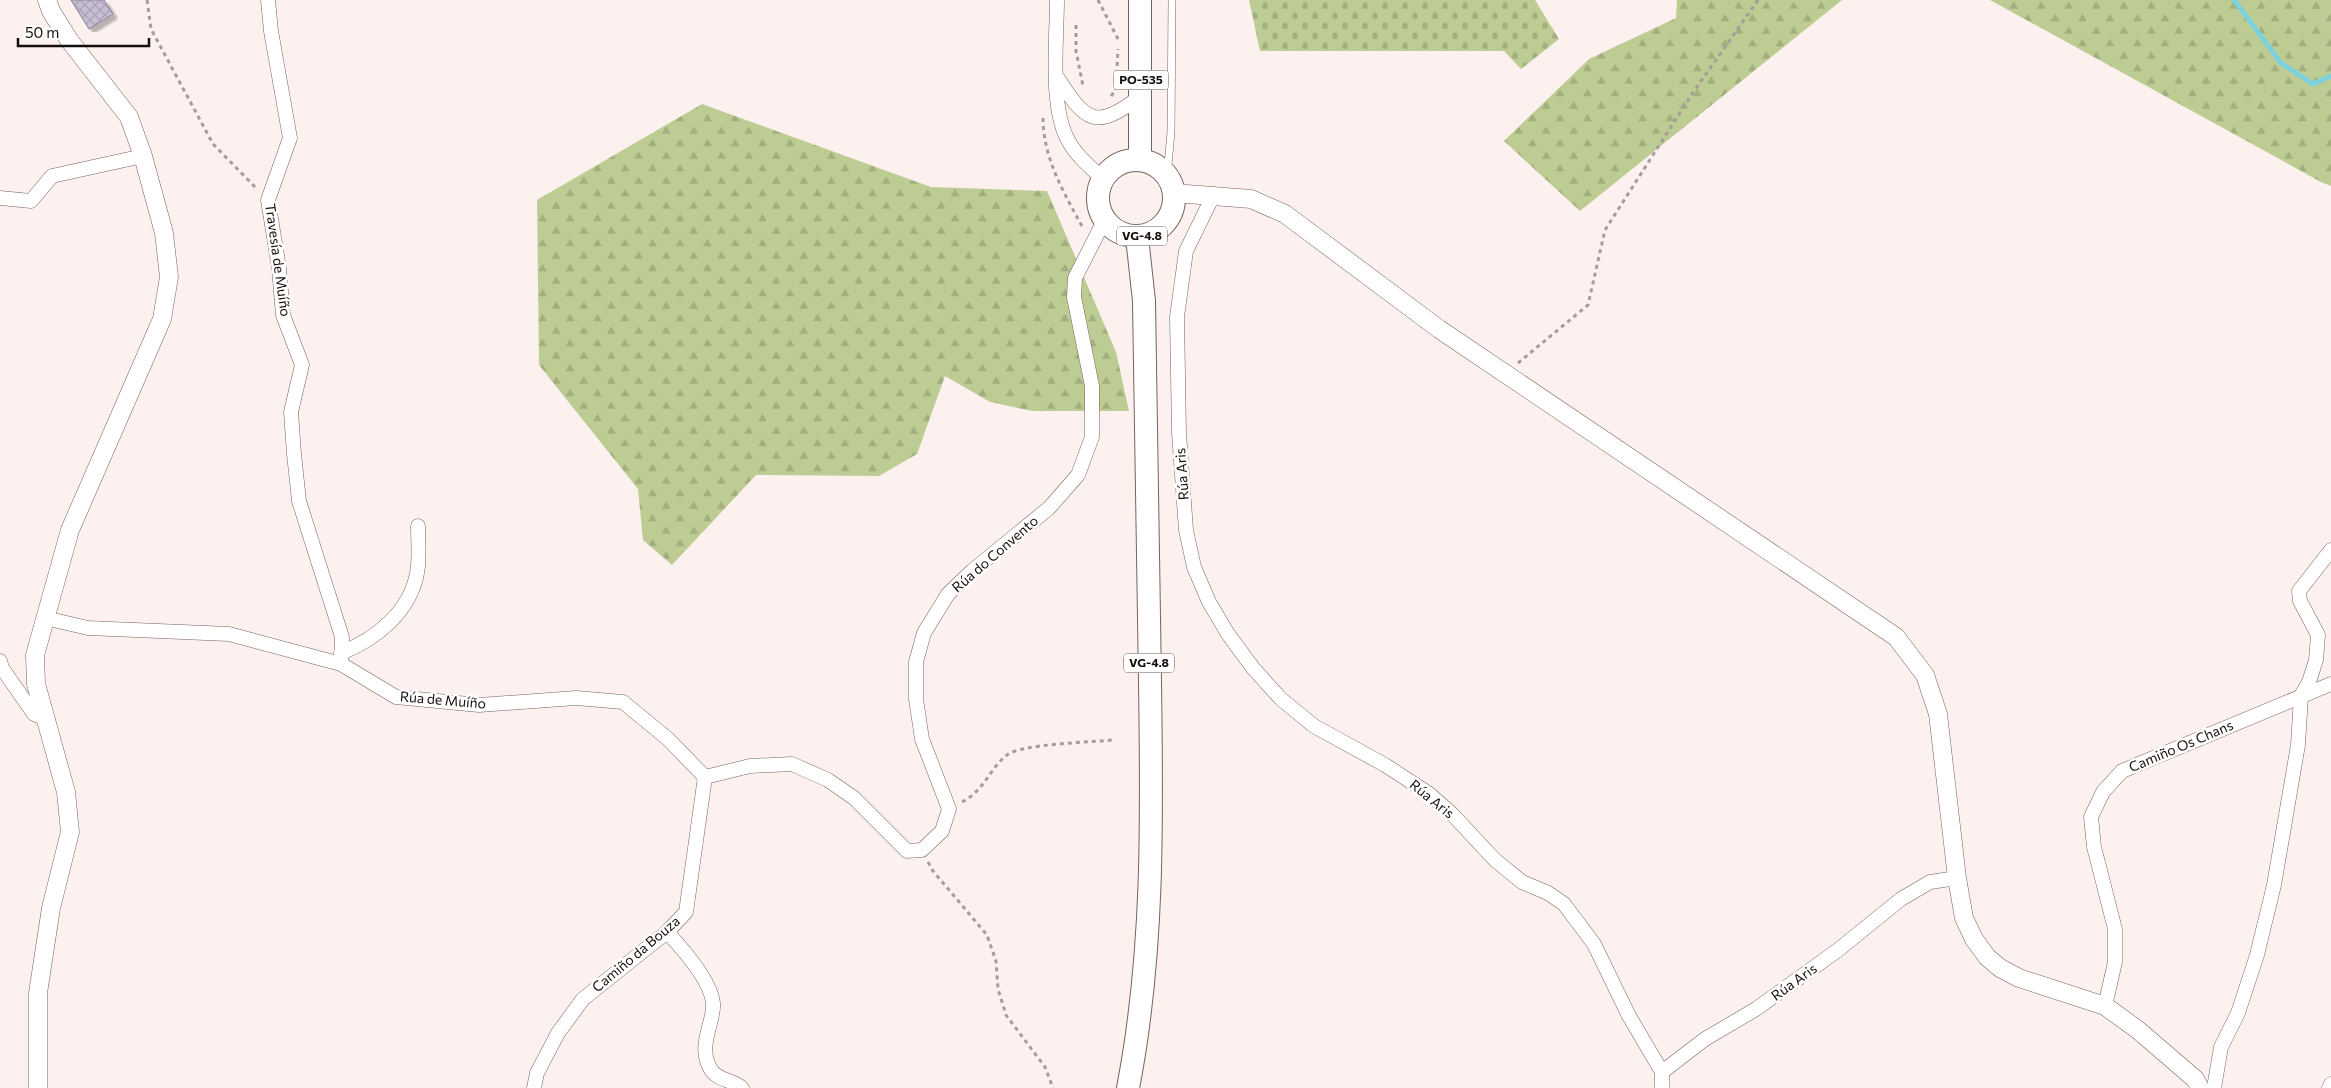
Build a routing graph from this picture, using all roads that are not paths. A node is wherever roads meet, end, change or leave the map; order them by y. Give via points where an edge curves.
1 (47, 0) edge
2 (268, 0) edge
3 (1057, 0) edge
4 (1140, 0) edge
5 (1172, 0) edge
6 (1056, 76) junction
7 (1141, 96) junction
8 (143, 156) junction
9 (1140, 160) junction
10 (1103, 179) junction
11 (1170, 184) junction
12 (1214, 194) junction
13 (0, 198) edge
14 (1104, 221) junction
15 (1137, 237) junction
16 (418, 526) dead end
17 (2331, 550) edge
18 (45, 618) junction
19 (341, 659) junction
20 (1, 666) edge
21 (2331, 684) edge
22 (2301, 696) junction
23 (45, 719) junction
24 (705, 776) junction
25 (1957, 878) junction
26 (667, 932) junction
27 (2105, 1006) junction
28 (1662, 1072) junction
29 (2331, 1084) edge
30 (38, 1088) edge
31 (534, 1088) edge
32 (742, 1088) edge
33 (1128, 1088) edge
34 (1662, 1088) edge
35 (2200, 1088) edge
36 (2214, 1088) edge
37 (2329, 1088) edge

1 - 8 street via 70,40 129,116
2 - 19 street, Travesía de Muíño via 290,138 268,200 284,315 302,365 291,412 300,501 342,637
3 - 6 street
4 - 7 highway, PO-535
5 - 11 lane
6 - 7 street via 1081,112 1093,117 1106,118
6 - 10 street via 1060,120 1068,140 1078,156
7 - 9 highway, PO-535
8 - 13 street via 52,176 31,201
8 - 18 street via 164,233 169,277 162,319 70,530
9 - 10 highway via 1118,164
9 - 11 highway via 1155,166
10 - 14 highway, VG-4.8 via 1097,200
11 - 12 street
11 - 15 highway, VG-4.8 via 1174,205 1169,218 1161,228
12 - 25 street via 1251,199 1285,214 1439,329 1896,637 1925,675 1938,714
12 - 28 street, Rúa Aris via 1186,252 1177,317 1179,433 1186,530 1194,567 1210,602 1228,634 1281,699 1314,726 1428,793 1495,860 1522,882 1564,904 1594,944
14 - 15 highway, VG-4.8 via 1124,236
14 - 24 street, Rúa do Convento via 1075,278 1074,297 1092,386 1092,437 1078,475 1049,508 948,594 924,633 916,662 916,699 922,739 949,809 942,831 922,850 907,851 854,798 828,780 792,764 750,766
15 - 33 highway, VG-4.8 via 1144,301 1150,914 1138,1034
16 - 19 street via 417,572 409,596 390,623
17 - 22 street via 2299,591 2300,601 2318,635 2316,660
18 - 19 street, Rúa de Muíño via 88,628 228,634
18 - 23 street via 35,655 36,684
19 - 24 street, Rúa de Muíño via 396,698 479,706 576,698 622,702 668,738
20 - 23 street via 34,714
21 - 22 street, Camiño Os Chans
22 - 27 street, Camiño Os Chans via 2122,771 2102,792 2091,817 2094,847 2115,929 2115,962
22 - 36 street via 2298,745 2274,885 2249,980 2238,1013 2221,1047
23 - 30 street via 66,792 70,832 51,908 38,993
24 - 26 street, Camiño da Bouza via 686,912
25 - 27 street via 1964,918 1987,958 2019,978
25 - 28 street, Rúa Aris via 1930,882 1901,899 1838,950 1705,1039
26 - 31 street, Camiño da Bouza via 583,999 558,1033 537,1073
26 - 32 street via 686,952 713,1003 705,1039 709,1066 717,1076
27 - 35 street via 2195,1079
28 - 34 street
29 - 37 street

